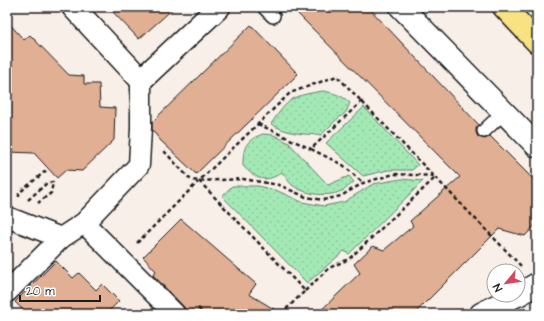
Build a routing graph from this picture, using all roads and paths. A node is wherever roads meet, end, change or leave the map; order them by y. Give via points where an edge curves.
1 (73, 7) edge
2 (219, 7) edge
3 (401, 7) edge
4 (504, 7) edge
5 (536, 40) edge
6 (141, 80) junction
7 (362, 101) junction
8 (504, 112) junction
9 (258, 124) junction
10 (141, 128) junction
11 (484, 131) dead end
12 (537, 146) edge
13 (311, 149) junction
14 (48, 169) dead end
15 (436, 176) junction
16 (199, 181) junction
17 (363, 183) junction
18 (18, 200) dead end
19 (26, 202) dead end
20 (11, 219) edge
21 (84, 223) junction
22 (61, 238) junction
23 (136, 244) dead end
24 (519, 263) edge
25 (529, 290) edge
26 (304, 291) junction
27 (7, 292) edge
28 (195, 304) dead end
29 (175, 314) edge
30 (205, 314) edge
31 (281, 314) edge
32 (481, 314) edge

1 - 6 street
2 - 6 street
3 - 8 street
4 - 5 main road
6 - 10 street
7 - 9 path via 337,76 290,93
7 - 13 path
7 - 15 path
8 - 11 lane
8 - 12 street
9 - 13 path
9 - 16 path
10 - 16 path via 192,180
10 - 21 street via 139,165
13 - 17 path via 343,165
14 - 18 path via 19,193
15 - 17 path via 394,174
15 - 24 path
15 - 26 path via 349,259 329,268
16 - 17 path via 243,179 279,185 306,198 323,200 341,196
16 - 23 path
16 - 26 path
19 - 20 path via 47,183 53,182 51,193
20 - 22 street
21 - 22 street
21 - 29 street
22 - 27 street
25 - 32 street
26 - 31 path
28 - 30 path

